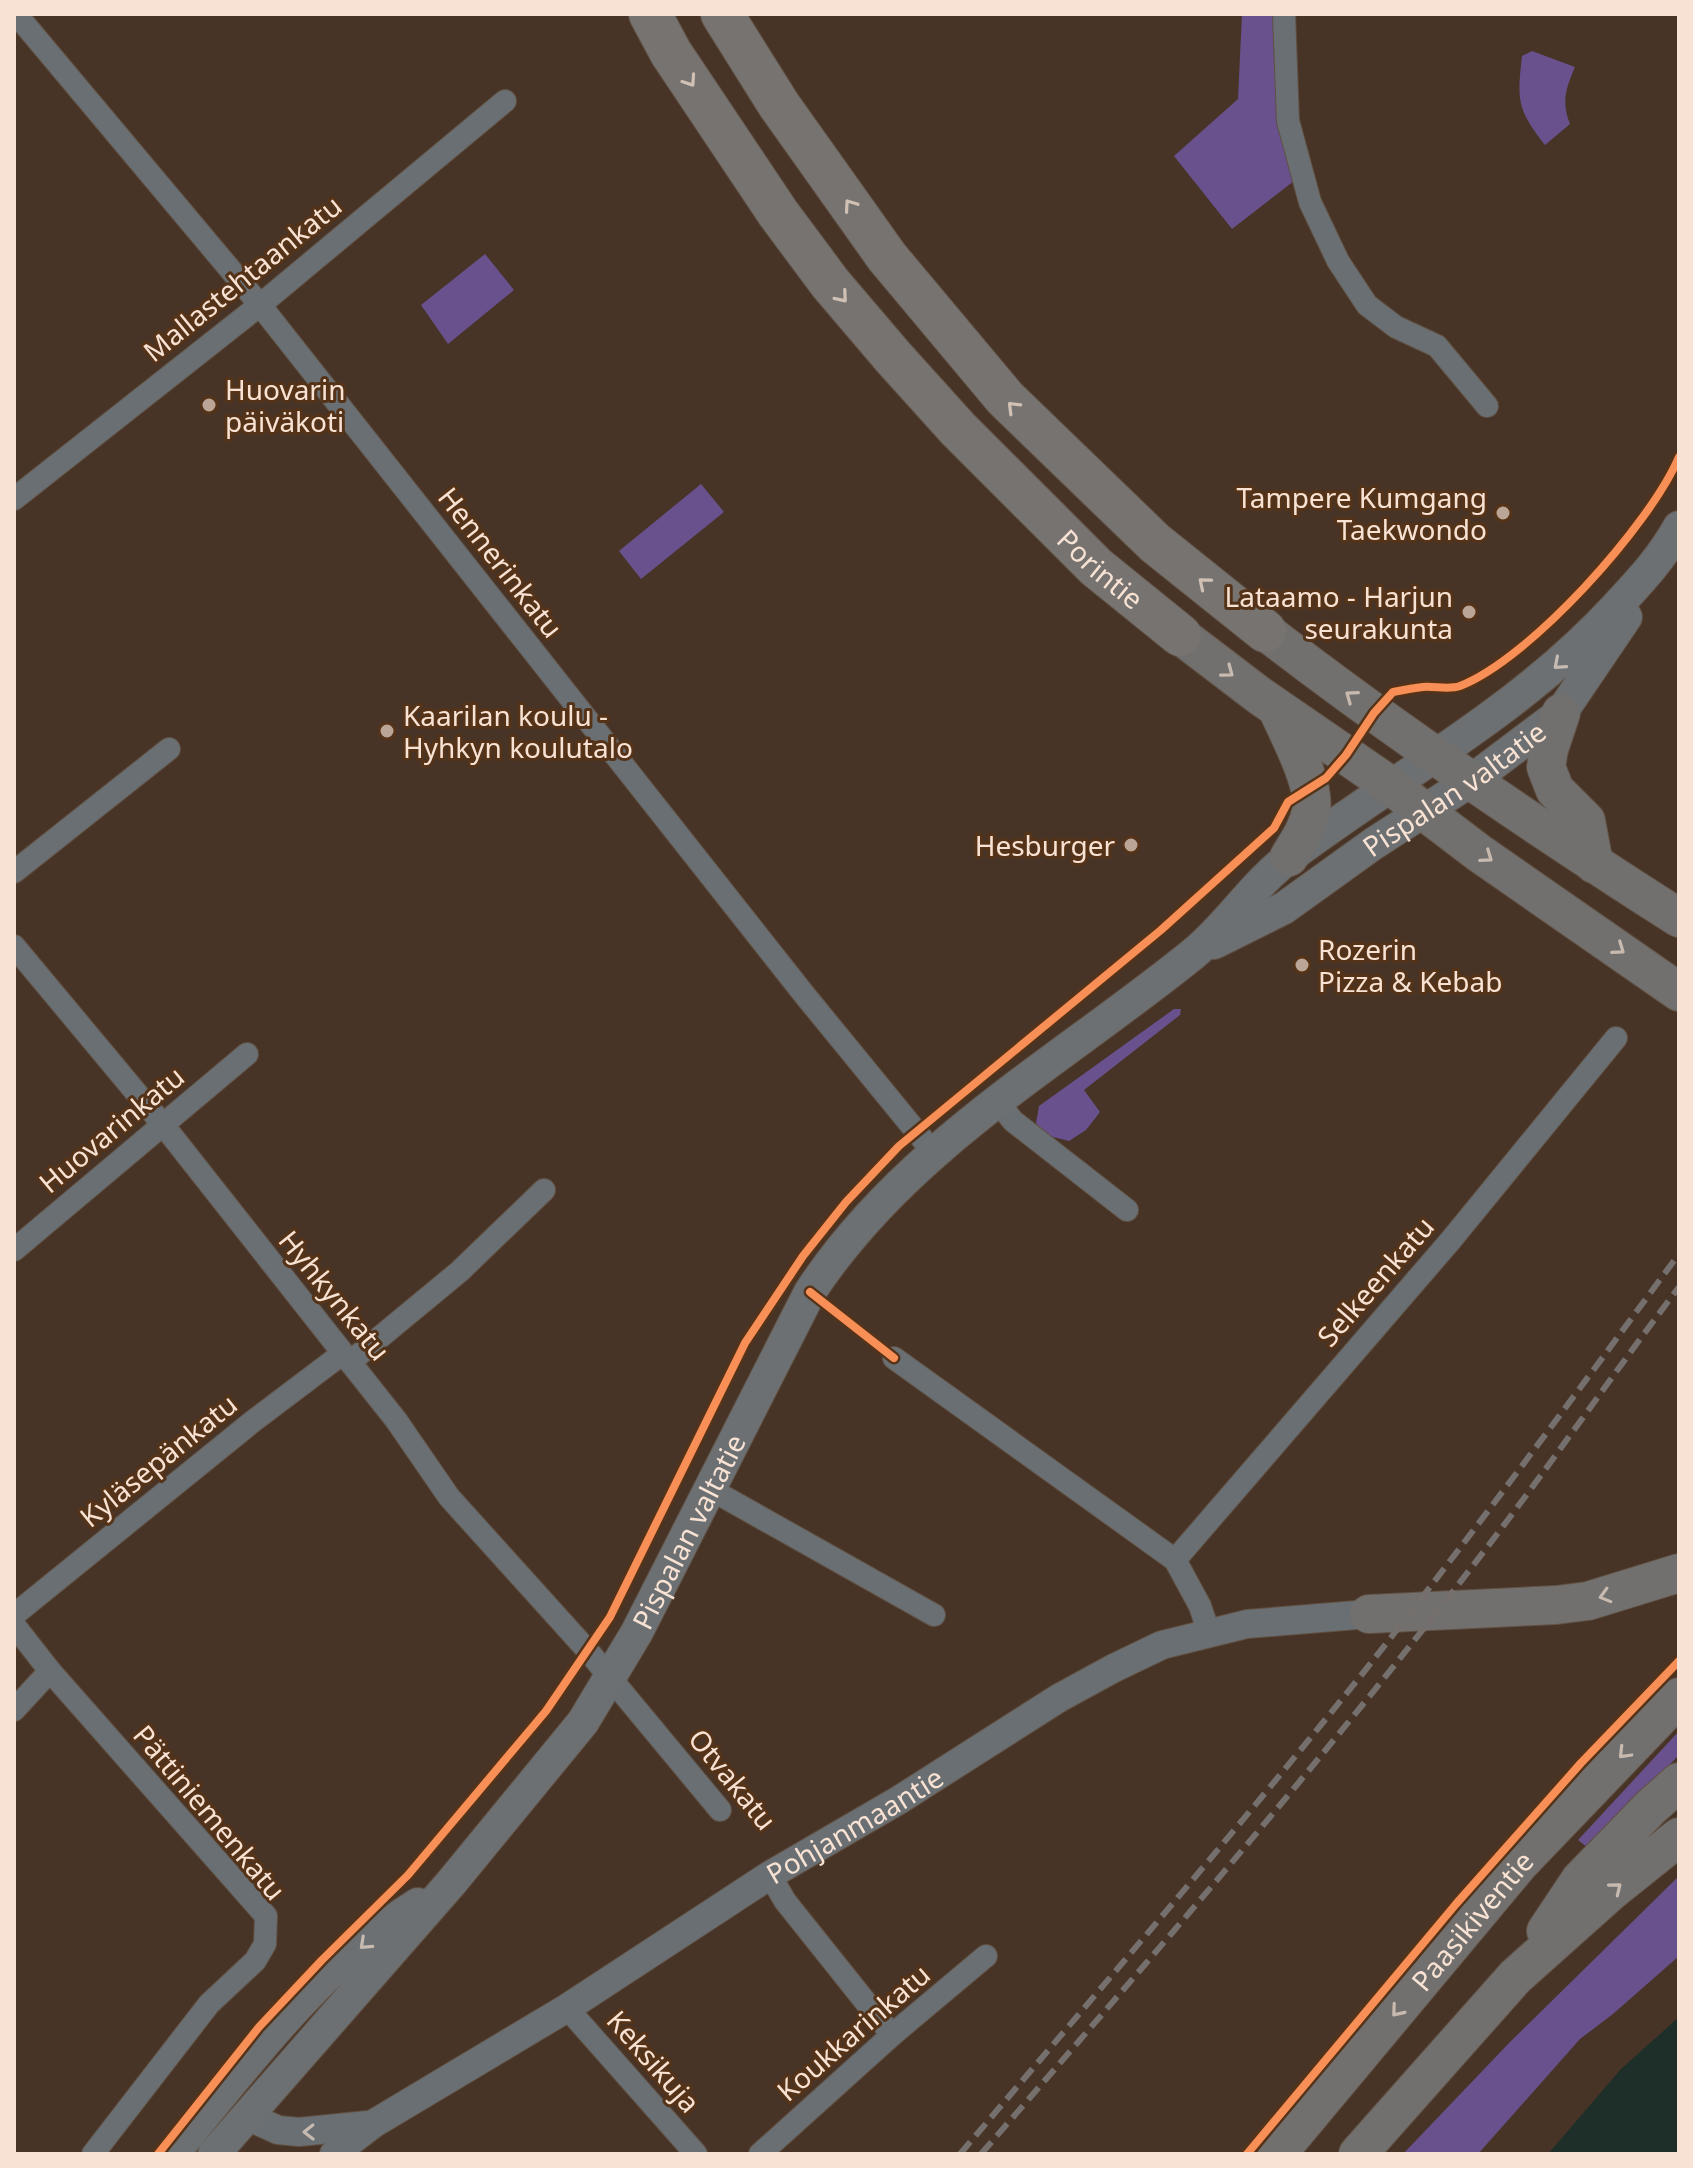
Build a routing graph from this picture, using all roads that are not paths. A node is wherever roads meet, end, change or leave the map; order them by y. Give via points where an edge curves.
1 (16, 14) edge
2 (650, 14) edge
3 (722, 14) edge
4 (1284, 14) edge
5 (505, 101) dead end
6 (260, 305) junction
7 (1487, 406) dead end
8 (14, 499) edge
9 (1669, 552) edge
10 (1265, 631) joint
11 (1180, 635) joint
12 (1277, 708) junction
13 (1561, 713) junction
14 (169, 749) dead end
15 (1438, 756) junction
16 (1472, 780) junction
17 (1391, 786) junction
18 (1424, 810) junction
19 (1289, 857) junction
20 (1594, 864) junction
21 (14, 872) edge
22 (1679, 918) edge
23 (14, 946) edge
24 (1197, 951) junction
25 (1679, 992) edge
26 (1616, 1038) dead end
27 (247, 1054) dead end
28 (998, 1102) junction
29 (164, 1126) junction
30 (933, 1152) junction
31 (544, 1190) dead end
32 (1127, 1210) dead end
33 (14, 1250) edge
34 (346, 1358) junction
35 (894, 1358) dead end
36 (710, 1489) junction
37 (1175, 1560) junction
38 (1679, 1573) edge
39 (1369, 1614) joint
40 (14, 1615) edge
41 (934, 1615) dead end
42 (14, 1625) edge
43 (1209, 1633) junction
44 (50, 1671) junction
45 (611, 1679) junction
46 (1679, 1697) edge
47 (14, 1710) edge
48 (1679, 1782) edge
49 (720, 1810) dead end
50 (1679, 1837) edge
51 (770, 1875) junction
52 (451, 1883) junction
53 (986, 1956) dead end
54 (1515, 1977) junction
55 (567, 2008) junction
56 (892, 2035) junction
57 (247, 2116) junction
58 (373, 2124) junction
59 (93, 2154) edge
60 (173, 2154) edge
61 (214, 2154) edge
62 (334, 2154) edge
63 (696, 2154) edge
64 (760, 2154) edge
65 (1277, 2154) edge
66 (1358, 2154) edge

1 - 6 street, Hennerinkatu
2 -> 11 highway, Porintie via 778,213 893,357 1096,567
10 -> 3 highway, Porintie via 1155,543 1005,398 887,257
4 - 7 street via 1288,121 1310,202 1338,261 1367,305 1396,327 1437,346
5 - 6 street, Mallastehtaankatu
6 - 8 street, Mallastehtaankatu
6 - 30 street, Hennerinkatu
9 - 13 main road, Pispalan valtatie
9 -> 15 main road, Pispalan valtatie via 1561,664
15 -> 10 highway, Porintie
11 -> 12 highway, Porintie
12 - 17 highway, Porintie
12 - 19 highway via 1310,789 1312,808
13 - 16 main road, Pispalan valtatie
13 - 20 highway via 1546,767 1555,790 1586,821
14 - 21 street
15 - 16 highway, Porintie
15 - 17 main road, Pispalan valtatie
16 - 18 main road, Pispalan valtatie
16 - 20 highway, Porintie
17 - 18 highway, Porintie
17 - 19 main road, Pispalan valtatie
18 - 24 main road, Pispalan valtatie via 1284,908
18 -> 25 highway, Porintie
19 - 24 main road, Pispalan valtatie
20 - 22 highway, Porintie
23 - 29 street, Hyhkynkatu
24 - 28 main road, Pispalan valtatie
26 - 37 street, Selkeenkatu via 1451,1240
27 - 29 street, Huovarinkatu
28 - 30 main road, Pispalan valtatie
28 - 32 street via 1013,1121
29 - 33 street, Huovarinkatu
29 - 34 street, Hyhkynkatu
30 - 36 main road, Pispalan valtatie via 831,1260
31 - 34 street, Kyläsepänkatu via 460,1271
34 - 40 street, Kyläsepänkatu via 252,1422
34 - 45 street, Hyhkynkatu via 449,1497
35 - 37 street
36 - 41 street
36 - 45 main road, Pispalan valtatie
37 - 43 street
38 -> 39 highway via 1588,1601
39 - 43 street, Pohjanmaantie via 1247,1624
42 - 44 street, Pättiniemenkatu
43 - 51 street, Pohjanmaantie via 1162,1645 1059,1698
44 - 47 street
44 - 59 street, Pättiniemenkatu via 266,1916 265,1944 255,1961 209,2004
45 - 49 street, Otvakatu
45 - 52 main road, Pispalan valtatie via 583,1722
46 -> 65 highway, Paasikiventie via 1519,1864
48 - 54 highway via 1580,1880
54 -> 50 highway
51 - 55 street, Pohjanmaantie
51 - 56 street, Otvakatu
52 - 57 main road, Pispalan valtatie
52 -> 60 main road via 387,1923 303,2000
53 - 56 street, Koukkarinkatu
54 - 66 highway
55 - 58 street, Pohjanmaantie
55 - 63 street, Keksikuja
56 - 64 street, Koukkarinkatu
58 -> 57 street, Pohjanmaantie via 299,2132 278,2130
57 - 61 main road, Pispalan valtatie
58 - 62 street, Pohjanmaantie

